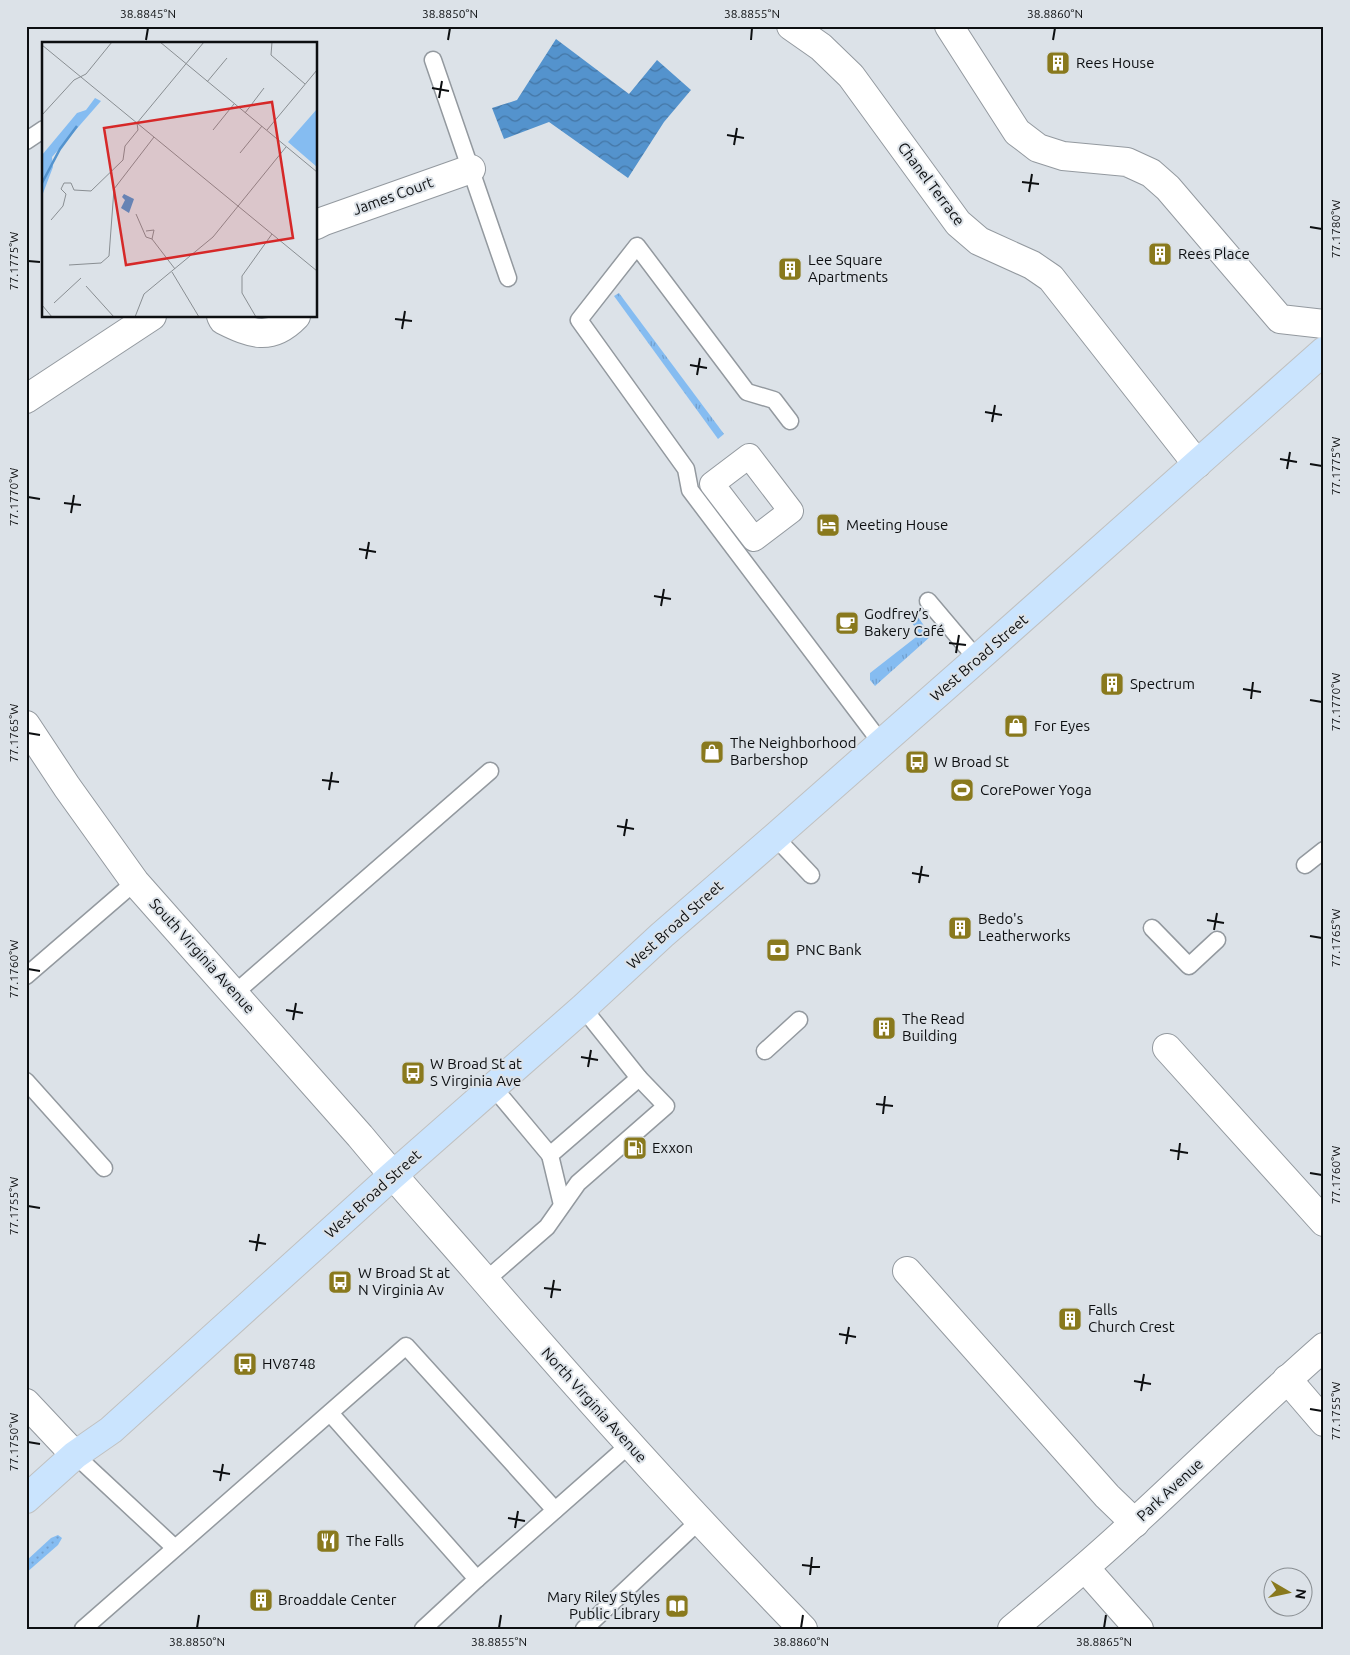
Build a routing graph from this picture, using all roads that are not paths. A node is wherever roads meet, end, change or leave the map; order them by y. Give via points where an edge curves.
1 (791, 26) edge
2 (949, 26) edge
3 (434, 60) dead end
4 (42, 130) edge
5 (26, 141) edge
6 (471, 169) junction
7 (318, 224) edge
8 (508, 278) dead end
9 (149, 318) edge
10 (222, 318) edge
11 (294, 318) edge
12 (1324, 324) edge
13 (1324, 351) edge
14 (26, 399) edge
15 (790, 421) dead end
16 (1197, 464) junction
17 (928, 601) dead end
18 (977, 660) junction
19 (26, 726) edge
20 (882, 744) junction
21 (490, 771) dead end
22 (775, 837) junction
23 (1324, 850) edge
24 (1306, 865) dead end
25 (810, 875) dead end
26 (135, 882) junction
27 (1152, 928) dead end
28 (1217, 940) dead end
29 (26, 976) edge
30 (235, 993) junction
31 (583, 1008) junction
32 (799, 1020) dead end
33 (1167, 1048) dead end
34 (765, 1051) dead end
35 (639, 1078) junction
36 (26, 1081) edge
37 (494, 1088) junction
38 (550, 1155) junction
39 (104, 1168) dead end
40 (392, 1176) junction
41 (562, 1205) junction
42 (1324, 1222) edge
43 (907, 1271) dead end
44 (485, 1280) junction
45 (1324, 1347) edge
46 (1287, 1379) junction
47 (26, 1403) edge
48 (330, 1413) junction
49 (1324, 1422) edge
50 (629, 1445) junction
51 (75, 1455) junction
52 (26, 1498) edge
53 (555, 1510) junction
54 (699, 1521) junction
55 (1135, 1523) junction
56 (175, 1548) junction
57 (1085, 1568) junction
58 (477, 1579) junction
59 (83, 1629) edge
60 (423, 1629) edge
61 (584, 1629) edge
62 (803, 1629) edge
63 (1012, 1629) edge
64 (1139, 1629) edge

1 - 16 street, Chanel Terrace via 821,47 851,76 958,223 979,242 1032,264 1051,278
2 - 12 street via 1017,132 1038,148 1055,154 1127,162 1151,173 1168,188 1280,319
3 - 6 lane
4 - 5 lane
6 - 7 street, James Court
6 - 8 lane
9 - 14 street
10 - 11 street via 254,334 272,332
13 - 16 main road, West Broad Street
15 - 20 lane via 774,400 747,392 637,246 579,320 686,469 690,490
16 - 18 main road, West Broad Street
17 - 18 lane
18 - 20 main road, West Broad Street
19 - 26 street, South Virginia Avenue
20 - 22 main road, West Broad Street
21 - 30 lane
22 - 25 lane
22 - 31 main road, West Broad Street
23 - 24 lane
26 - 29 lane
26 - 30 street, South Virginia Avenue
27 - 28 lane via 1189,966
30 - 40 street, South Virginia Avenue
31 - 35 lane
31 - 37 main road, West Broad Street
32 - 34 lane
33 - 42 street
35 - 38 lane
35 - 41 lane via 666,1106 578,1183
36 - 39 lane
37 - 38 lane
37 - 40 main road, West Broad Street
38 - 41 lane
40 - 44 street, North Virginia Avenue
40 - 51 main road, West Broad Street via 111,1430
41 - 44 lane via 547,1227
43 - 55 street via 1107,1496
44 - 50 street, North Virginia Avenue
45 - 46 street, Park Avenue
46 - 49 street
46 - 55 street, Park Avenue
47 - 51 street
48 - 53 lane via 406,1346
48 - 56 lane
48 - 58 lane
50 - 53 lane
50 - 54 street, North Virginia Avenue
51 - 52 main road, West Broad Street
51 - 56 lane
53 - 58 lane
54 - 61 lane
54 - 62 street, North Virginia Avenue
55 - 57 street, Park Avenue
56 - 59 lane
57 - 63 street, Park Avenue
57 - 64 street
58 - 60 lane

